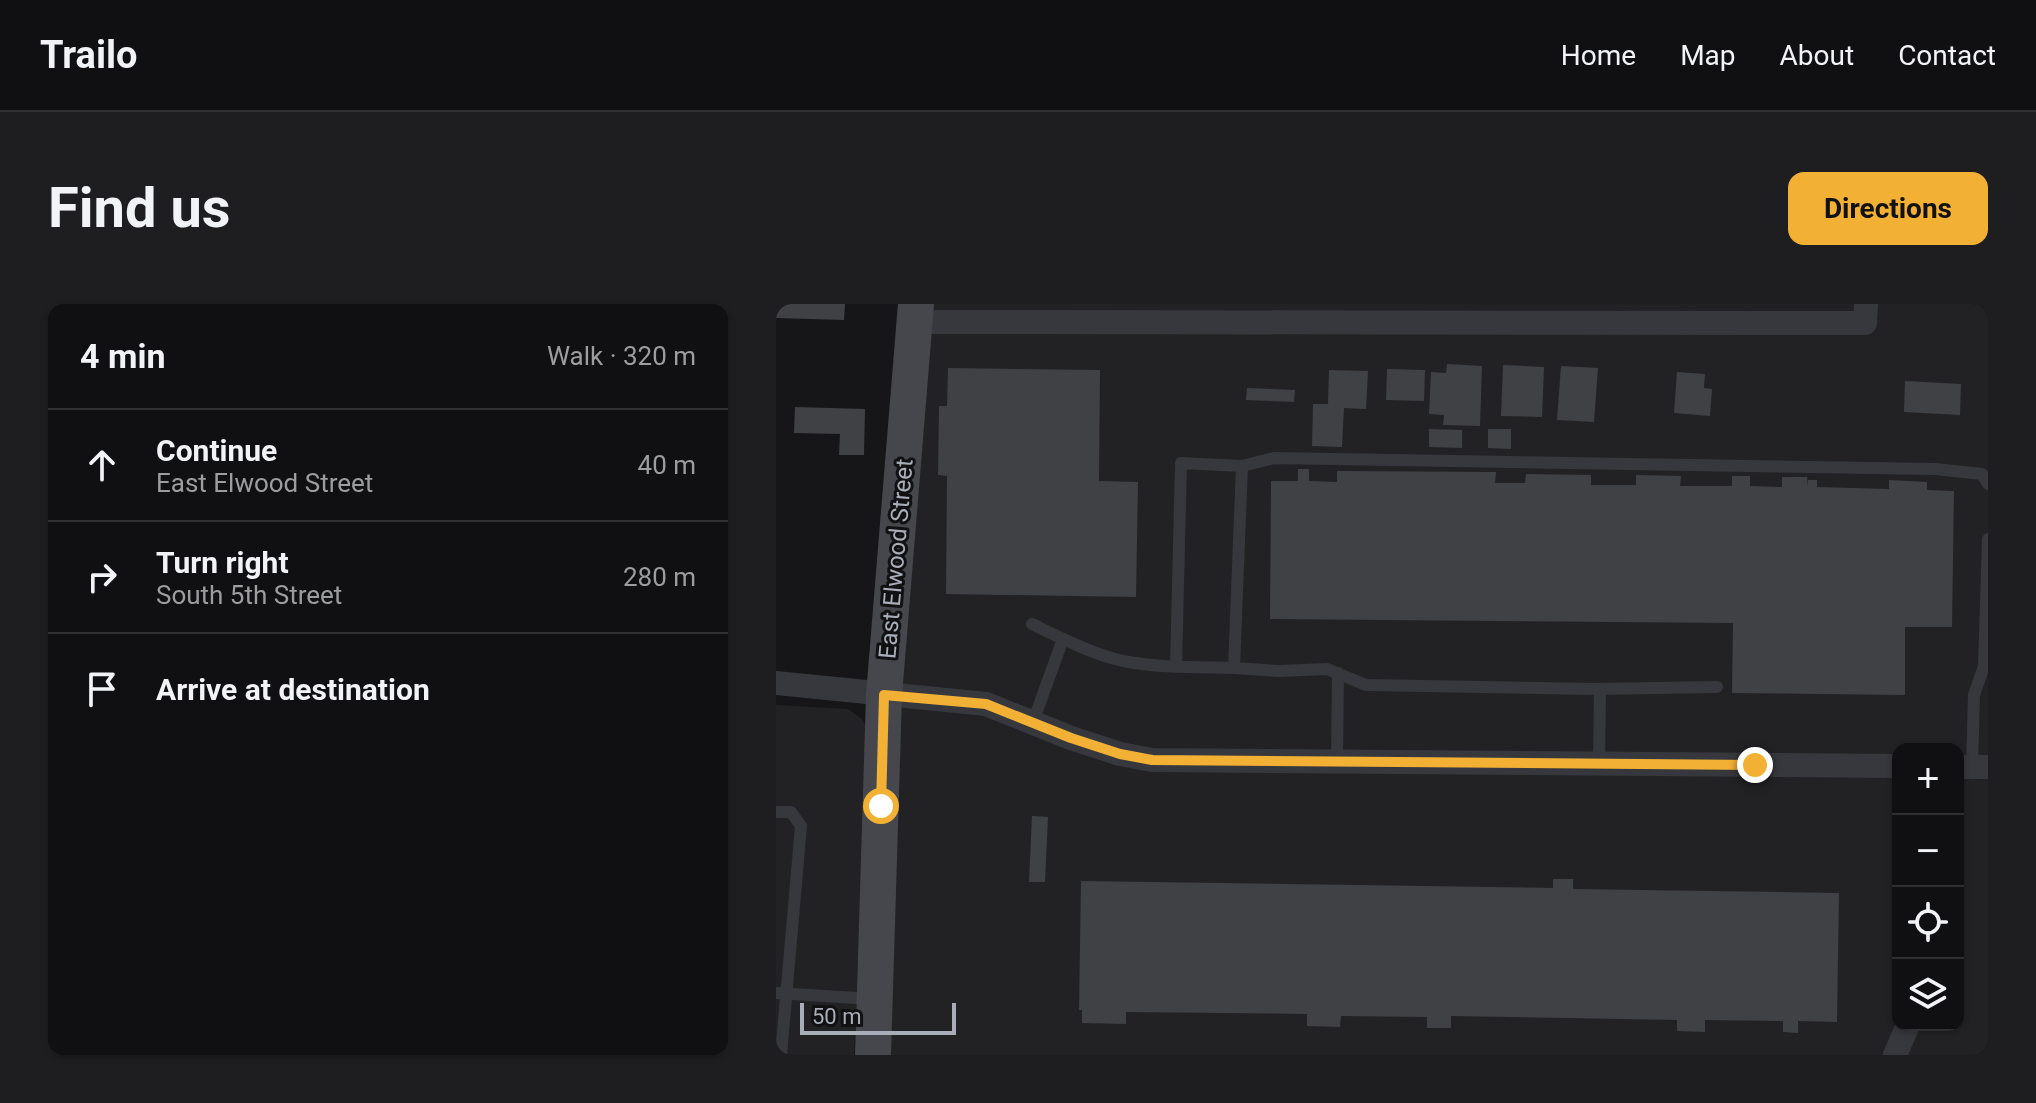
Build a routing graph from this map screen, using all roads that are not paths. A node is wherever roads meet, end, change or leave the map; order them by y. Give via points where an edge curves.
1 (916, 313) edge
2 (1865, 313) edge
3 (1242, 466) junction
4 (1988, 484) edge
5 (1988, 539) edge
6 (1032, 624) dead end
7 (1063, 639) junction
8 (1176, 666) junction
9 (1234, 668) junction
10 (1338, 673) junction
11 (776, 683) edge
12 (1717, 687) dead end
13 (1600, 689) junction
14 (884, 695) junction
15 (1033, 722) junction
16 (1337, 761) junction
17 (1599, 764) junction
18 (1892, 766) edge
19 (1973, 767) edge
20 (776, 812) edge
21 (780, 993) edge
22 (875, 999) junction
23 (1905, 1031) edge
24 (781, 1055) edge
25 (873, 1055) edge
26 (1895, 1055) edge

1 - 2 street via 1589,318
1 - 14 street, East Elwood Street
3 - 4 lane via 1274,458 1935,469 1982,474
3 - 8 lane via 1181,463
3 - 9 lane
5 - 19 lane via 1984,666 1974,695
6 - 7 lane
7 - 8 lane via 1122,661
7 - 15 lane
8 - 9 lane
9 - 10 lane
10 - 13 lane via 1366,685
10 - 16 lane
11 - 14 street
12 - 13 lane
13 - 17 lane
14 - 15 street via 986,704
14 - 22 street, East Elwood Street
15 - 16 street via 1120,754 1152,760
16 - 17 street
17 - 18 street
20 - 21 lane via 791,812 801,826
21 - 22 lane
21 - 24 lane
22 - 25 street, East Elwood Street
23 - 26 street

